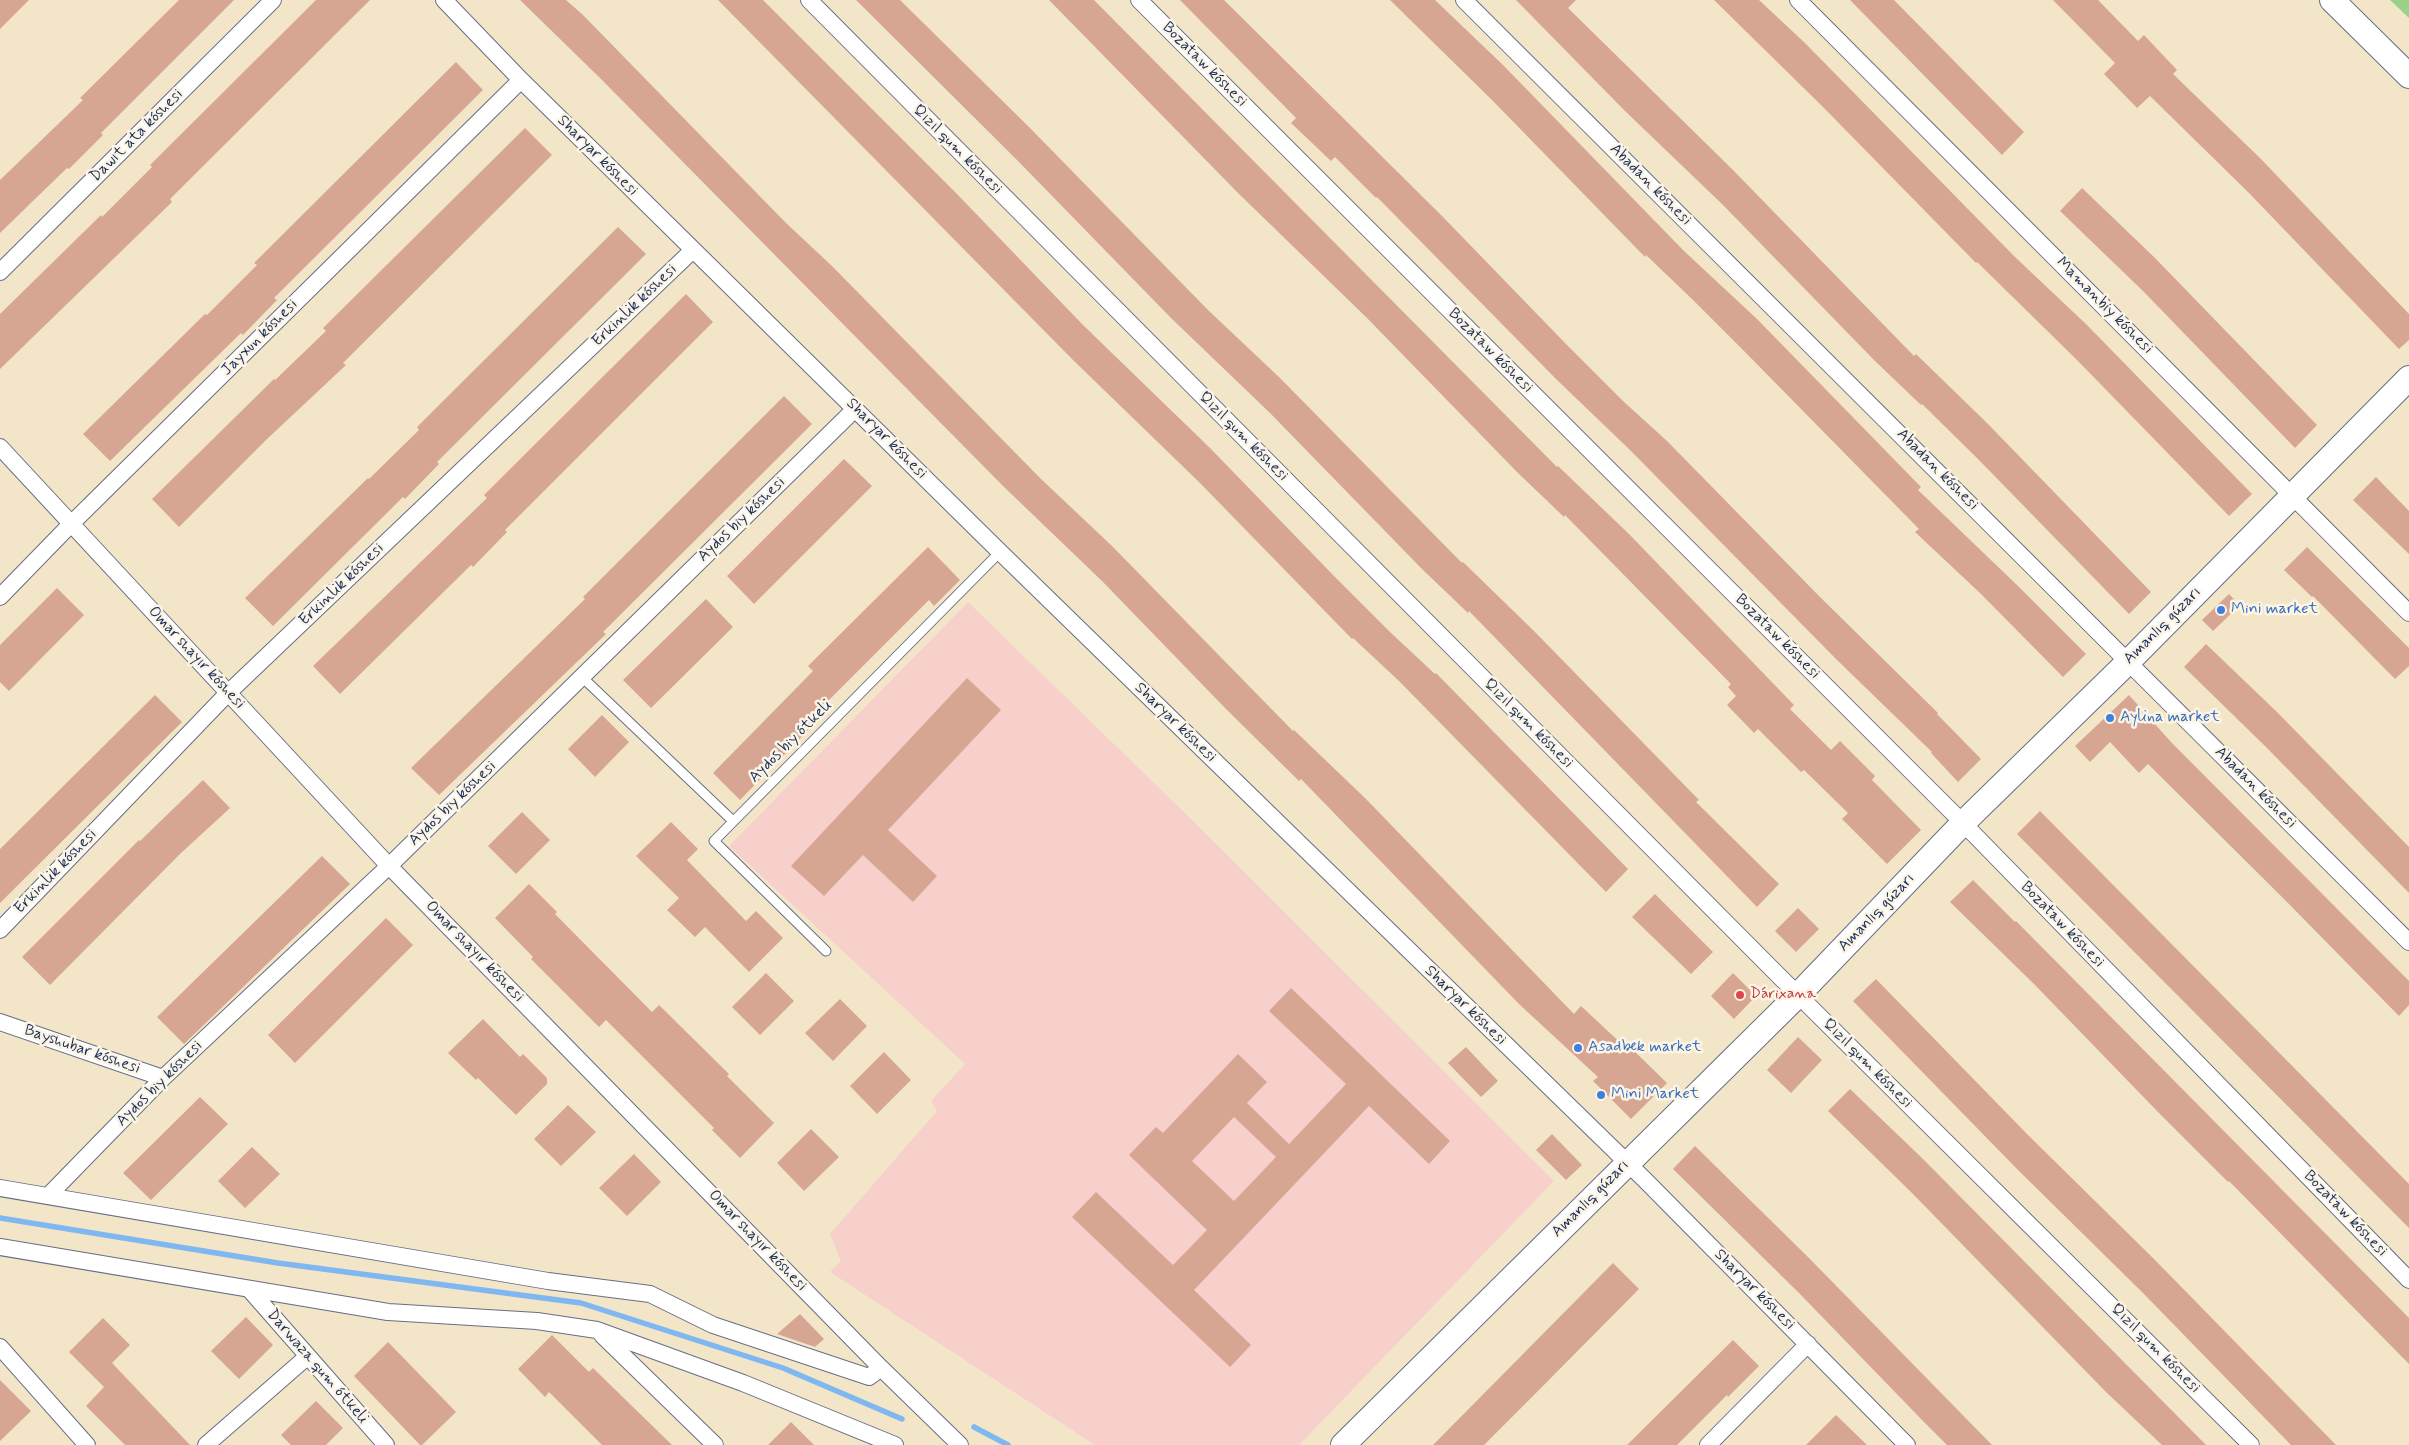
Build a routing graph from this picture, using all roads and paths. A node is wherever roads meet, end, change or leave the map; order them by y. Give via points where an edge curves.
1 (273, 0) edge
2 (444, 0) edge
3 (809, 0) edge
4 (1139, 0) edge
5 (1464, 0) edge
6 (1798, 0) edge
7 (2332, 0) edge
8 (2409, 76) edge
9 (521, 80) junction
10 (693, 250) junction
11 (0, 272) edge
12 (2409, 378) edge
13 (855, 409) junction
14 (0, 447) edge
15 (2293, 496) junction
16 (71, 524) junction
17 (1000, 552) junction
18 (0, 597) edge
19 (2409, 613) edge
20 (2128, 661) junction
21 (582, 677) junction
22 (228, 693) junction
23 (733, 821) junction
24 (1963, 823) junction
25 (389, 866) junction
26 (0, 930) edge
27 (2409, 942) edge
28 (826, 951) dead end
29 (1798, 995) junction
30 (0, 1022) edge
31 (163, 1078) junction
32 (1627, 1164) junction
33 (0, 1188) edge
34 (48, 1196) junction
35 (0, 1247) edge
36 (2409, 1280) edge
37 (249, 1289) junction
38 (597, 1330) junction
39 (1808, 1344) junction
40 (0, 1347) edge
41 (308, 1356) junction
42 (881, 1368) junction
43 (87, 1445) edge
44 (206, 1445) edge
45 (386, 1445) edge
46 (715, 1445) edge
47 (896, 1445) edge
48 (960, 1445) edge
49 (1343, 1445) edge
50 (1708, 1445) edge
51 (1908, 1445) edge
52 (2251, 1445) edge

1 - 11 street, Dawıt ata kóshesi
2 - 9 street, Sharyar kóshesi
3 - 29 street, Qızıl qum kóshesi
4 - 24 street, Bozataw kóshesi
5 - 20 street, Abadan kóshesi
6 - 15 street, Mamanbiy kóshesi
7 - 8 street
9 - 10 street, Sharyar kóshesi
9 - 16 street, Jayxun kóshesi
10 - 13 street, Sharyar kóshesi
10 - 22 street, Erkinlik kóshesi
12 - 15 street, Amanlıq gúzarı
13 - 17 street, Sharyar kóshesi
13 - 21 street, Aydos biy kóshesi
14 - 16 street, Omar shayır kóshesi
15 - 19 street, Mamanbiy kóshesi
15 - 20 street, Amanlıq gúzarı
16 - 18 street, Jayxun kóshesi
16 - 22 street, Omar shayır kóshesi
17 - 23 lane, Aydos biy ótkeli
17 - 32 street, Sharyar kóshesi
20 - 24 street, Amanlıq gúzarı
20 - 27 street, Abadan kóshesi
21 - 23 lane
21 - 25 street, Aydos biy kóshesi
22 - 25 street, Omar shayır kóshesi
22 - 26 street, Erkinlik kóshesi
23 - 28 lane, Aydos biy ótkeli via 714,841
24 - 29 street, Amanlıq gúzarı
24 - 36 street, Bozataw kóshesi
25 - 31 street, Aydos biy kóshesi
25 - 42 street, Omar shayır kóshesi
29 - 32 street, Amanlıq gúzarı
29 - 52 street, Qızıl qum kóshesi
30 - 31 street, Bayshubar kóshesi
31 - 34 street, Aydos biy kóshesi
32 - 39 street, Sharyar kóshesi
32 - 49 street, Amanlıq gúzarı
33 - 34 street
34 - 42 street via 548,1281 650,1294 713,1325 869,1377
35 - 37 street
37 - 38 street via 388,1312 536,1321
37 - 41 street, Darwaza qum ótkeli
38 - 46 street
38 - 47 street via 742,1382
39 - 50 street
39 - 51 street, Sharyar kóshesi
40 - 43 street
41 - 44 street
41 - 45 street, Darwaza qum ótkeli
42 - 48 street, Omar shayır kóshesi

